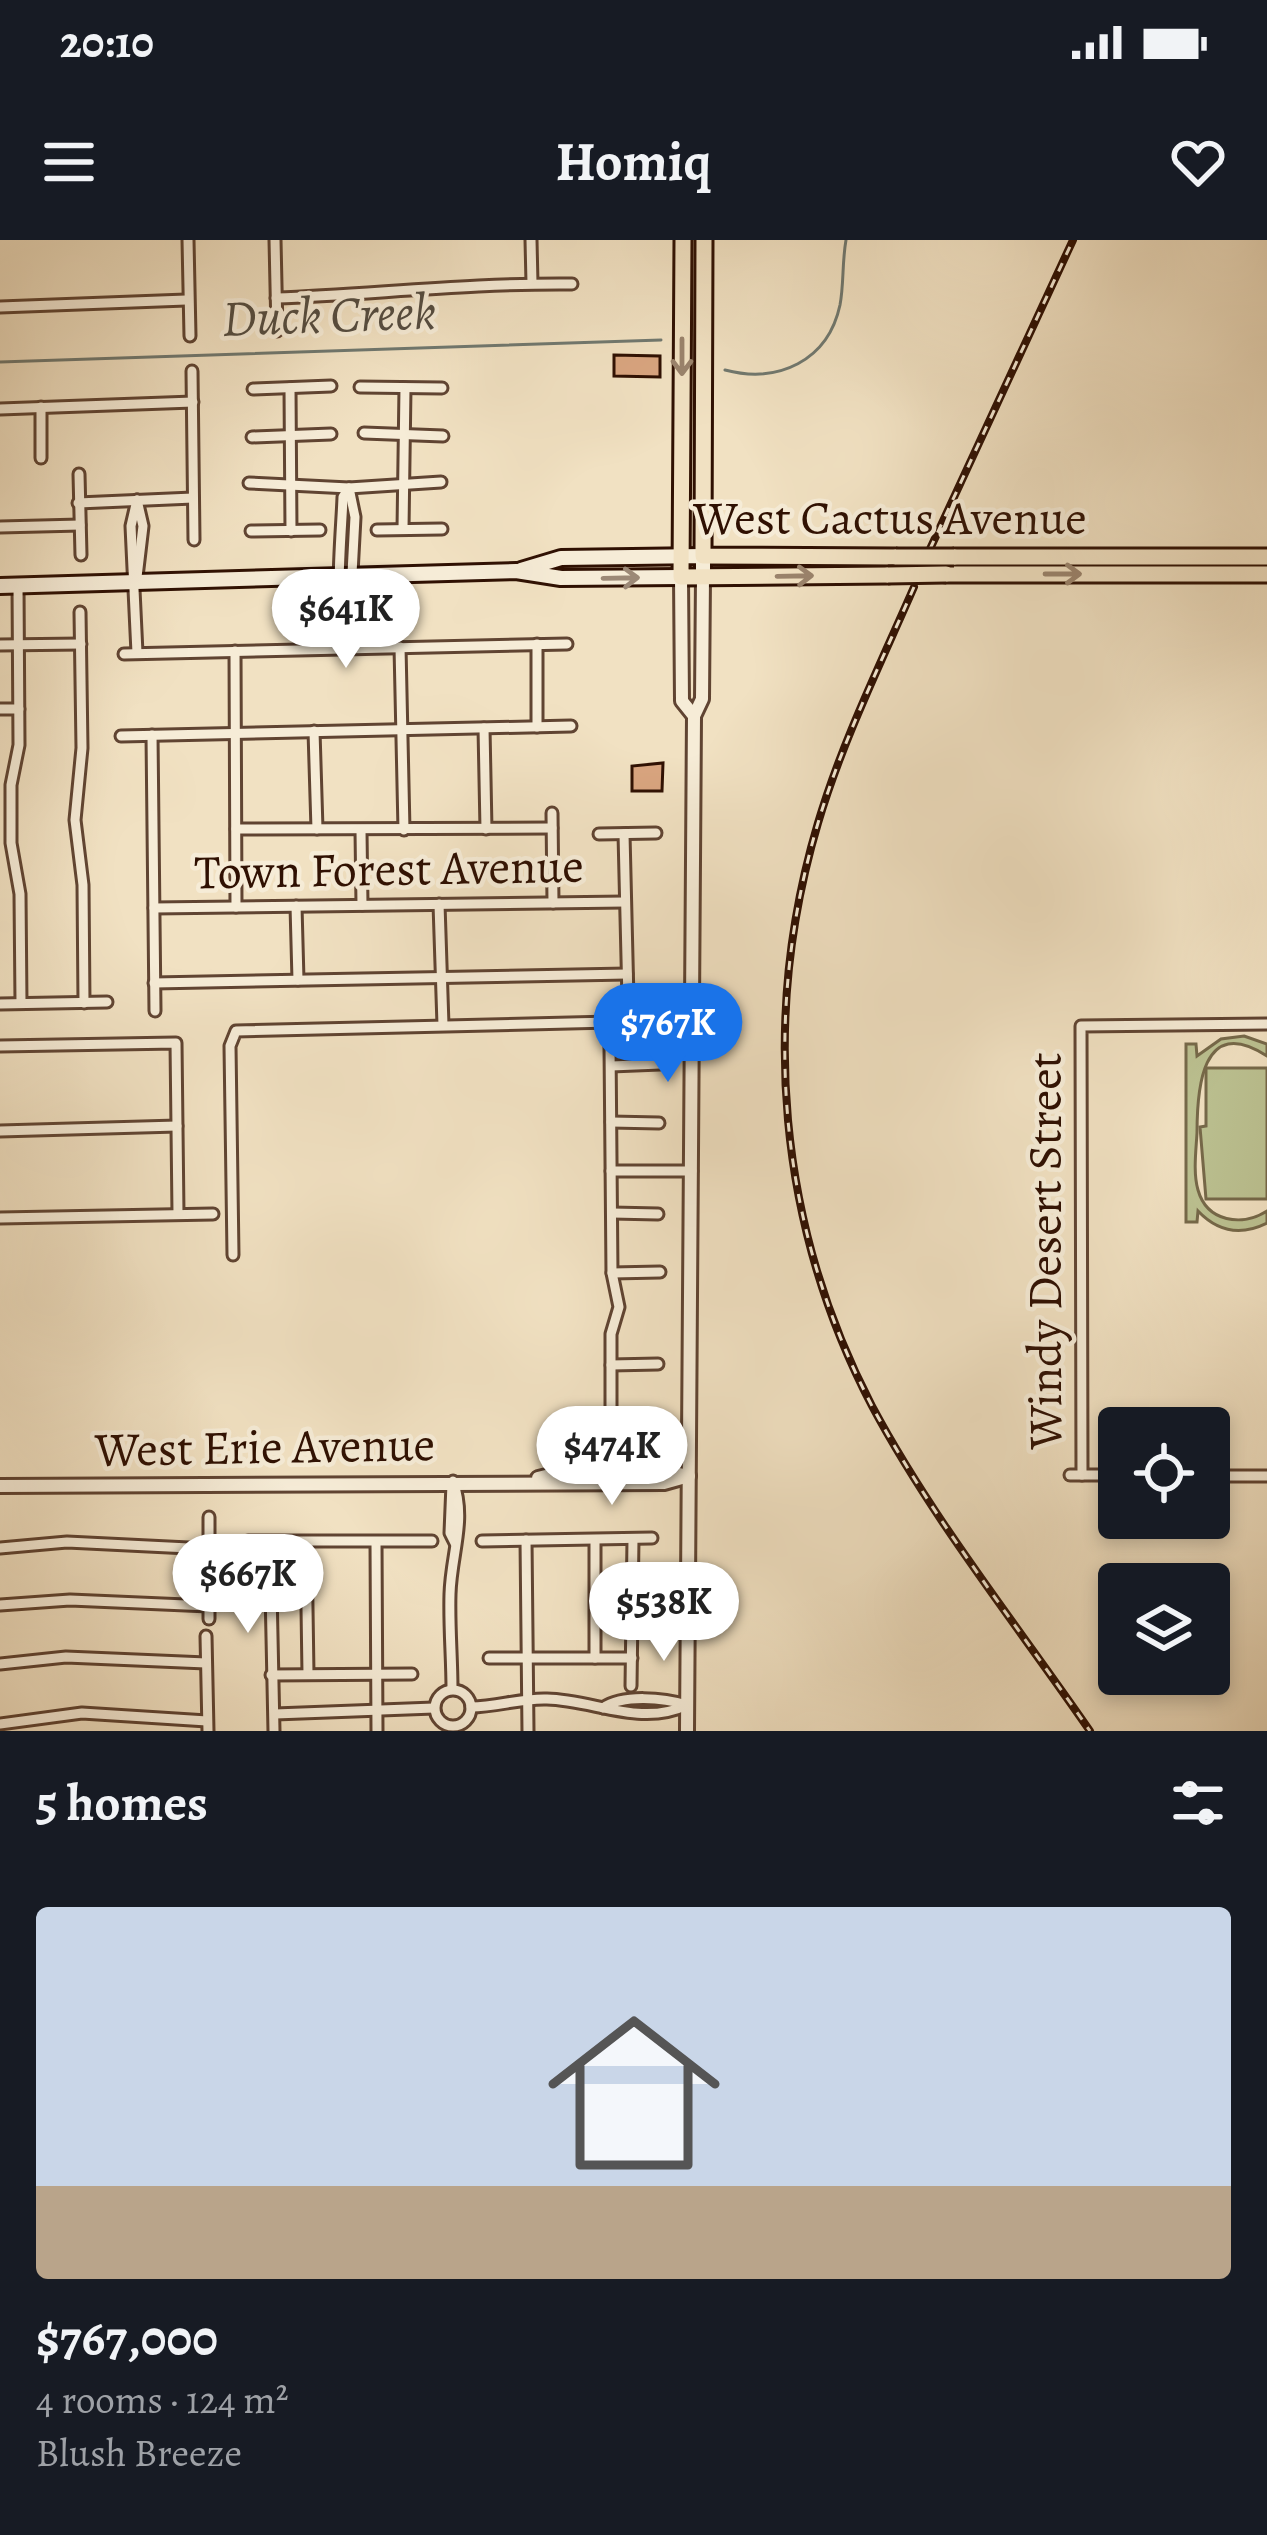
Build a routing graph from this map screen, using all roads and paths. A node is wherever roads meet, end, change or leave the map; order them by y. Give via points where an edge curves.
1 (188, 240) edge
2 (274, 240) edge
3 (531, 240) edge
4 (683, 240) edge
5 (704, 240) edge
6 (532, 283) junction
7 (572, 284) dead end
8 (276, 298) junction
9 (186, 300) junction
10 (0, 307) edge
11 (277, 331) dead end
12 (190, 336) dead end
13 (192, 371) dead end
14 (331, 386) dead end
15 (360, 387) dead end
16 (290, 388) junction
17 (405, 388) junction
18 (442, 388) dead end
19 (254, 389) dead end
20 (193, 402) junction
21 (41, 407) junction
22 (0, 409) edge
23 (364, 433) dead end
24 (331, 434) dead end
25 (404, 435) junction
26 (252, 436) dead end
27 (290, 436) junction
28 (443, 436) dead end
29 (41, 458) dead end
30 (79, 474) dead end
31 (441, 482) dead end
32 (249, 483) dead end
33 (290, 485) junction
34 (404, 485) junction
35 (350, 488) junction
36 (193, 498) junction
37 (136, 500) junction
38 (79, 502) junction
39 (80, 525) junction
40 (0, 527) edge
41 (442, 529) dead end
42 (291, 530) junction
43 (320, 530) dead end
44 (377, 530) dead end
45 (404, 530) junction
46 (251, 531) dead end
47 (194, 540) dead end
48 (81, 555) dead end
49 (681, 556) junction
50 (703, 556) junction
51 (1267, 557) edge
52 (516, 571) junction
53 (1267, 574) edge
54 (703, 577) junction
55 (346, 578) junction
56 (681, 578) junction
57 (136, 582) junction
58 (18, 585) junction
59 (0, 586) edge
60 (80, 612) dead end
61 (80, 644) junction
62 (537, 644) junction
63 (567, 644) dead end
64 (18, 645) junction
65 (0, 646) edge
66 (400, 647) junction
67 (347, 649) junction
68 (236, 651) junction
69 (0, 709) edge
70 (19, 709) junction
71 (694, 716) junction
72 (572, 726) dead end
73 (537, 727) junction
74 (484, 728) junction
75 (402, 730) junction
76 (314, 731) junction
77 (236, 733) junction
78 (152, 735) junction
79 (121, 736) dead end
80 (553, 813) dead end
81 (553, 828) junction
82 (236, 829) junction
83 (317, 829) junction
84 (486, 829) junction
85 (404, 830) junction
86 (361, 831) junction
87 (624, 833) junction
88 (656, 833) dead end
89 (598, 834) dead end
90 (625, 902) junction
91 (553, 903) junction
92 (440, 904) junction
93 (362, 905) junction
94 (296, 906) junction
95 (236, 907) junction
96 (154, 908) junction
97 (627, 974) junction
98 (442, 977) junction
99 (298, 980) junction
100 (154, 982) junction
101 (628, 1000) dead end
102 (107, 1002) dead end
103 (21, 1003) junction
104 (84, 1003) junction
105 (0, 1004) edge
106 (155, 1011) dead end
107 (693, 1021) junction
108 (1267, 1024) edge
109 (443, 1025) junction
110 (0, 1046) edge
111 (610, 1046) dead end
112 (660, 1064) dead end
113 (611, 1066) junction
114 (611, 1122) junction
115 (659, 1123) dead end
116 (177, 1126) junction
117 (0, 1131) edge
118 (692, 1171) junction
119 (611, 1172) junction
120 (178, 1214) junction
121 (213, 1214) dead end
122 (612, 1214) junction
123 (658, 1214) dead end
124 (0, 1218) edge
125 (233, 1255) dead end
126 (660, 1272) dead end
127 (612, 1273) junction
128 (658, 1364) dead end
129 (611, 1365) junction
130 (612, 1424) junction
131 (657, 1424) dead end
132 (611, 1451) dead end
133 (1098, 1475) edge
134 (689, 1476) junction
135 (1230, 1476) edge
136 (1267, 1476) edge
137 (453, 1481) junction
138 (0, 1486) edge
139 (209, 1517) dead end
140 (652, 1538) dead end
141 (633, 1539) junction
142 (432, 1540) dead end
143 (526, 1540) junction
144 (596, 1540) junction
145 (248, 1541) dead end
146 (482, 1541) dead end
147 (270, 1542) junction
148 (376, 1542) junction
149 (306, 1543) junction
150 (0, 1548) edge
151 (209, 1549) junction
152 (0, 1605) edge
153 (209, 1606) junction
154 (209, 1618) dead end
155 (206, 1636) dead end
156 (489, 1658) dead end
157 (526, 1658) junction
158 (595, 1658) junction
159 (632, 1658) junction
160 (0, 1664) edge
161 (206, 1664) junction
162 (308, 1674) junction
163 (377, 1674) junction
164 (412, 1674) dead end
165 (272, 1675) junction
166 (632, 1686) dead end
167 (452, 1689) junction
168 (527, 1699) junction
169 (687, 1705) junction
170 (471, 1707) junction
171 (434, 1708) junction
172 (377, 1711) junction
173 (275, 1714) junction
174 (207, 1726) edge
175 (2, 1727) edge
176 (453, 1729) edge
177 (274, 1731) edge
178 (377, 1731) edge
179 (527, 1731) edge
180 (687, 1731) edge

1 - 9 street
2 - 8 street
3 - 6 street
4 -> 49 main road
5 - 50 main road
6 - 7 street
6 - 8 street
8 - 11 street
9 - 10 street
9 - 12 street
13 - 20 street
14 - 16 street
15 - 17 street
16 - 19 street
16 - 27 street
17 - 18 street
17 - 25 street
20 - 21 street
20 - 36 street
21 - 22 street
21 - 29 street
23 - 25 street
24 - 27 street
25 - 28 street
25 - 34 street
26 - 27 street
27 - 33 street
30 - 38 street
31 - 34 street
32 - 33 street
33 - 35 street
33 - 42 street
34 - 35 street
34 - 45 street
35 - 55 street via 355,517
36 - 37 street
36 - 47 street
37 - 38 street
37 - 57 street via 143,526
38 - 39 street
39 - 40 street
39 - 48 street
41 - 45 street
42 - 43 street
42 - 46 street
44 - 45 street
49 - 50 main road, West Cactus Avenue
49 - 52 main road, West Cactus Avenue via 561,558
49 - 56 main road
50 - 51 main road, West Cactus Avenue, bridge
50 - 54 main road
52 - 55 main road, West Cactus Avenue
52 -> 56 main road, West Cactus Avenue
54 -> 53 main road, West Cactus Avenue, bridge
54 - 56 main road, West Cactus Avenue
54 - 71 street via 702,699
55 - 57 main road, West Cactus Avenue
55 - 67 street
56 - 71 street via 682,701
57 - 58 main road, West Cactus Avenue
57 - 68 street via 131,653
58 - 59 main road, West Cactus Avenue
58 - 64 street
60 - 61 street
61 - 64 street
61 - 104 street via 75,820
62 - 63 street
62 - 66 street
62 - 73 street
64 - 65 street
64 - 70 street
66 - 67 street
66 - 75 street
67 - 68 street
68 - 77 street
69 - 70 street
70 - 103 street via 11,811
71 - 107 street
72 - 73 street
73 - 74 street
74 - 75 street
74 - 84 street
75 - 76 street
75 - 85 street
76 - 77 street
76 - 83 street
77 - 78 street
77 - 82 street
78 - 79 street
78 - 96 street
80 - 81 street
81 - 84 street
81 - 91 street
82 - 83 street
82 - 95 street
83 - 86 street
84 - 85 street
85 - 86 street
86 - 93 street
87 - 88 street
87 - 89 street
87 - 90 street
90 - 91 street, Town Forest Avenue
90 - 97 street
91 - 92 street, Town Forest Avenue
92 - 93 street, Town Forest Avenue
92 - 98 street
93 - 94 street, Town Forest Avenue
94 - 95 street, Town Forest Avenue
94 - 99 street
95 - 96 street, Town Forest Avenue
96 - 100 street
97 - 98 street
97 - 101 street
98 - 99 street
98 - 109 street
99 - 100 street
100 - 106 street
102 - 104 street
103 - 104 street
103 - 105 street
107 - 109 street
107 - 118 street
108 - 133 street, Windy Desert Street via 1081,1026 1076,1475
109 - 125 street via 236,1031
110 - 116 street via 176,1043
111 - 113 street
112 - 113 street
113 - 114 street
114 - 115 street
114 - 119 street
116 - 117 street
116 - 120 street
118 - 119 street
118 - 134 street
119 - 122 street
120 - 121 street
120 - 124 street
122 - 123 street
122 - 127 street
126 - 127 street
127 - 129 street via 620,1307
128 - 129 street
129 - 130 street
130 - 131 street
130 - 132 street
134 - 137 street, West Erie Avenue via 664,1483
134 - 169 street
135 - 136 street
137 - 138 street, West Erie Avenue
137 - 167 street
139 - 151 street
140 - 141 street
141 - 144 street
141 - 159 street
142 - 148 street
143 - 144 street
143 - 146 street
143 - 157 street
144 - 158 street
145 - 147 street
147 - 149 street
147 - 165 street
148 - 149 street
148 - 163 street
149 - 162 street
150 - 151 street via 67,1542
151 - 153 street
152 - 153 street
153 - 154 street
155 - 161 street
156 - 157 street
157 - 158 street
157 - 168 street
158 - 159 street
159 - 166 street
160 - 161 street via 66,1657
161 - 174 street
162 - 163 street
162 - 165 street
163 - 164 street
163 - 172 street
165 - 173 street
167 - 170 street
167 - 171 street
168 - 169 street via 616,1713
168 - 170 street
168 - 179 street
169 - 180 street
170 - 176 street
171 - 172 street
171 - 176 street
172 - 173 street
172 - 178 street
173 - 177 street
174 - 175 street via 82,1713

